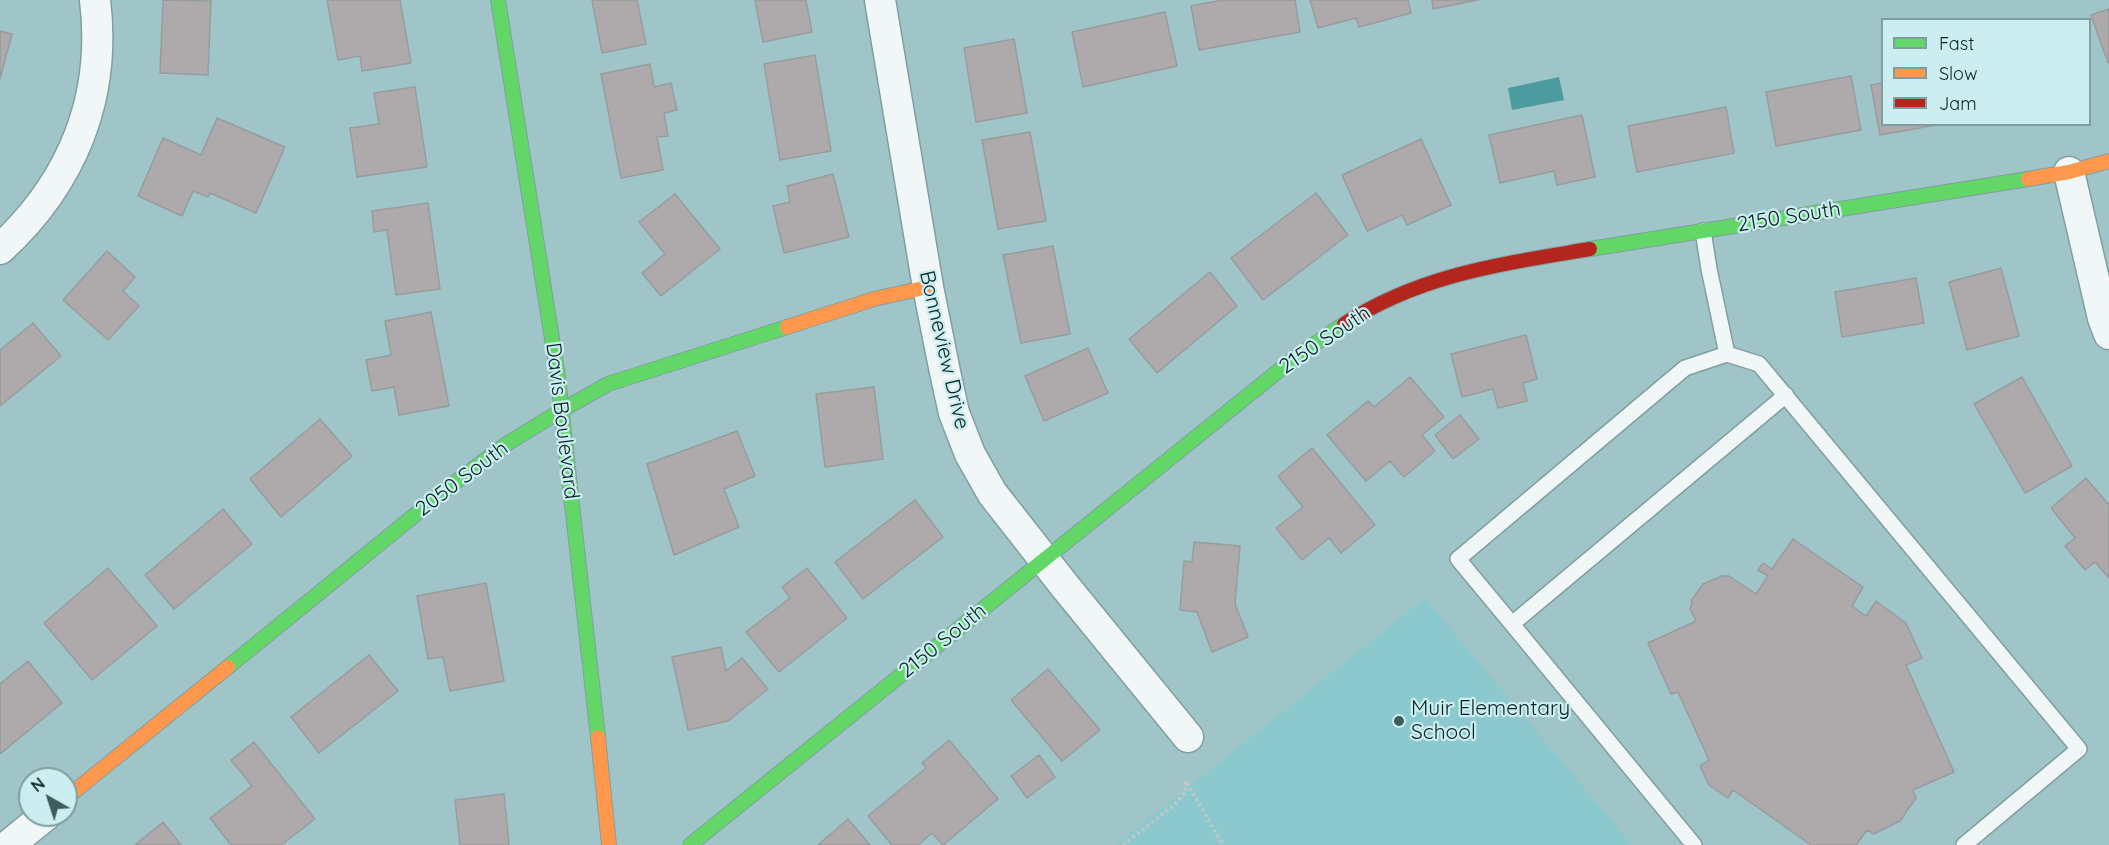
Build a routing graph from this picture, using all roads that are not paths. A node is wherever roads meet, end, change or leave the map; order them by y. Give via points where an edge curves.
1 (95, 0) edge
2 (498, 0) edge
3 (880, 0) edge
4 (2109, 161) edge
5 (2069, 172) junction
6 (1703, 231) junction
7 (0, 249) edge
8 (928, 287) junction
9 (2109, 334) edge
10 (1727, 354) junction
11 (1786, 395) junction
12 (562, 410) junction
13 (1044, 559) junction
14 (1512, 624) junction
15 (1188, 737) dead end
16 (78, 788) edge
17 (31, 827) edge
18 (9, 845) edge
19 (609, 845) edge
20 (690, 845) edge
21 (1694, 845) edge
22 (1964, 845) edge

1 - 7 street via 98,53 94,90 83,126 44,201
2 - 12 street, Davis Boulevard
3 - 8 street, Bonneview Drive
4 - 5 street, 2150 South
5 - 6 street, 2150 South
5 - 9 street
6 - 10 lane
6 - 13 street, 2150 South via 1488,266 1390,297 1297,356
8 - 12 street, 2050 South via 874,299 608,384
8 - 13 street, Bonneview Drive via 954,413 969,454 992,493
10 - 11 lane via 1758,364
10 - 14 lane via 1685,368 1458,559
11 - 14 lane
11 - 22 lane via 2079,748
12 - 16 street, 2050 South via 508,443 453,484
12 - 19 street, Davis Boulevard
13 - 15 street, Bonneview Drive
13 - 20 street, 2150 South
14 - 21 lane
17 - 18 street

